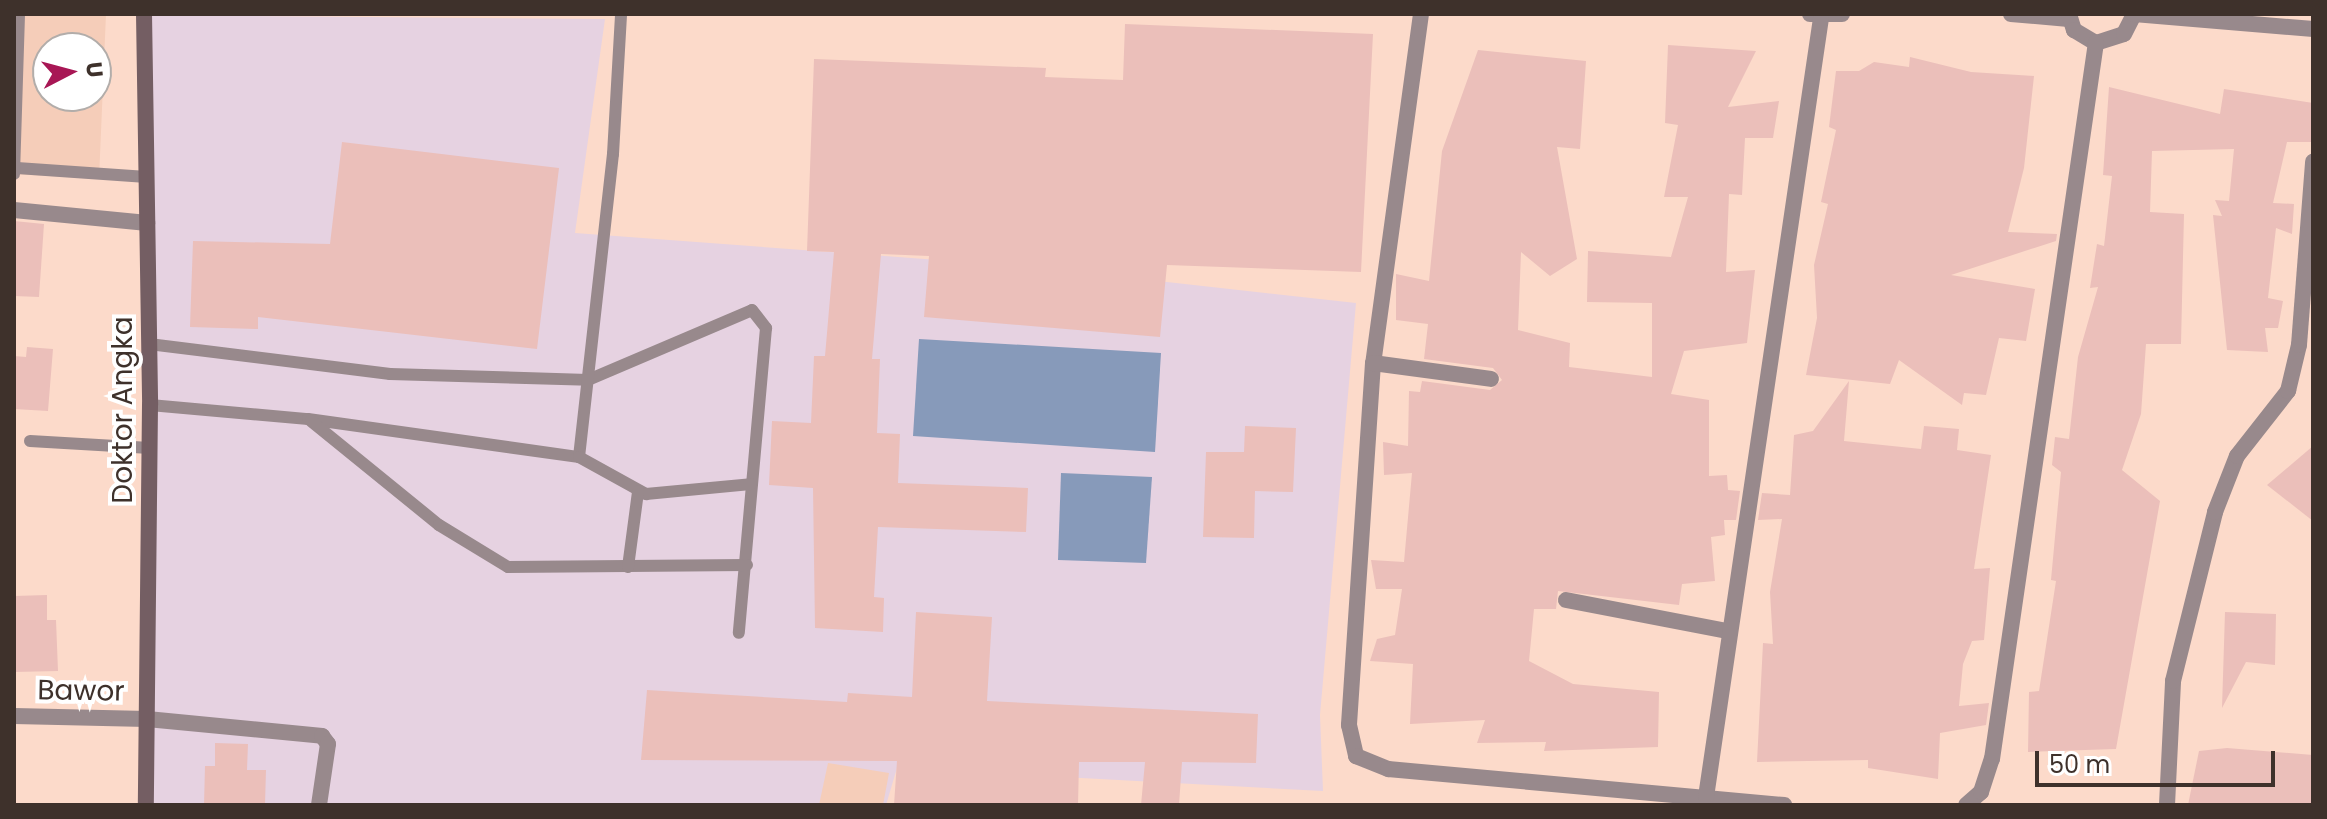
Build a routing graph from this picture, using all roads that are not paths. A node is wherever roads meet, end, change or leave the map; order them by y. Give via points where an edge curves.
1 (19, 14) edge
2 (144, 14) edge
3 (621, 14) edge
4 (1421, 14) edge
5 (1842, 14) edge
6 (2011, 14) edge
7 (2134, 14) edge
8 (1816, 16) edge
9 (2069, 17) edge
10 (2313, 29) edge
11 (2096, 43) junction
12 (2313, 162) edge
13 (16, 171) edge
14 (147, 177) junction
15 (14, 210) edge
16 (147, 223) junction
17 (149, 344) junction
18 (2306, 346) edge
19 (1373, 363) junction
20 (1491, 379) dead end
21 (588, 380) junction
22 (150, 405) junction
23 (308, 419) junction
24 (30, 441) dead end
25 (150, 448) junction
26 (579, 457) junction
27 (751, 484) junction
28 (638, 492) junction
29 (747, 565) junction
30 (628, 567) junction
31 (1566, 600) dead end
32 (1727, 631) junction
33 (739, 633) dead end
34 (14, 716) edge
35 (147, 719) junction
36 (1706, 797) junction
37 (146, 805) edge
38 (319, 805) edge
39 (1784, 805) edge
40 (1966, 805) edge
41 (2167, 805) edge

1 - 13 lane
2 - 14 street, Doktor Angka
3 - 21 lane
4 - 19 street
5 - 8 street
6 - 9 street
7 - 10 street
7 - 11 street via 2124,34
8 - 32 street
9 - 11 street
11 - 40 street via 1992,759 1981,792
12 - 18 street
13 - 14 lane
14 - 16 street, Doktor Angka
15 - 16 street
16 - 17 street, Doktor Angka
17 - 21 lane via 390,374
17 - 22 street, Doktor Angka
18 - 41 street via 2288,391 2237,456 2215,512 2173,681
19 - 20 street
19 - 36 street via 1349,725 1356,756 1388,769
21 - 26 lane
21 - 27 lane via 741,311 762,314 766,328
22 - 23 lane
22 - 25 street, Doktor Angka
23 - 26 lane
23 - 30 lane via 447,531 508,567
24 - 25 lane
25 - 35 street, Doktor Angka
26 - 28 lane
27 - 28 lane
27 - 29 lane
28 - 30 lane
29 - 30 lane
29 - 33 lane
31 - 32 street
32 - 36 street
34 - 35 street, Bawor
35 - 37 street, Doktor Angka
35 - 38 street, Bawor via 322,736 328,744
36 - 39 street

